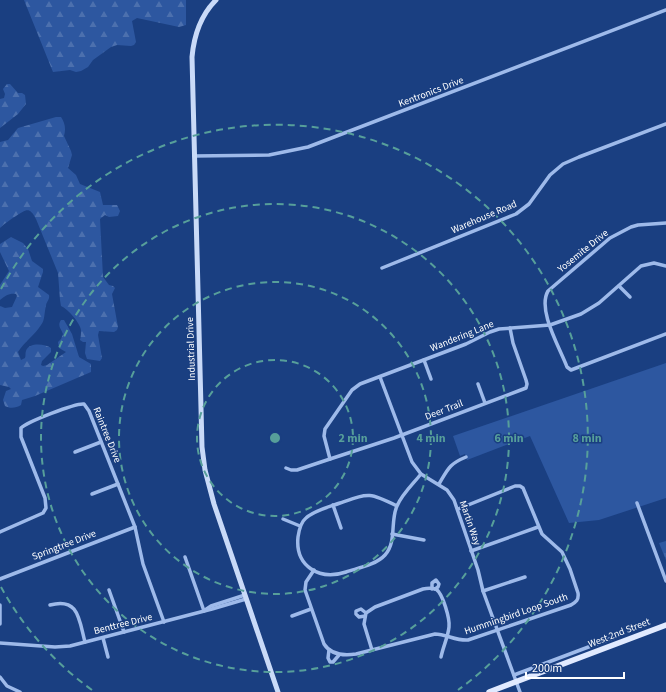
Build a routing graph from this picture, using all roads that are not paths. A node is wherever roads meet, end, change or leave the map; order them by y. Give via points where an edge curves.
1 (216, 0) edge
2 (666, 10) edge
3 (666, 124) edge
4 (194, 156) junction
5 (666, 223) edge
6 (666, 266) edge
7 (382, 268) dead end
8 (619, 286) junction
9 (630, 296) dead end
10 (550, 325) junction
11 (510, 328) junction
12 (666, 334) edge
13 (424, 360) junction
14 (380, 377) junction
15 (431, 379) dead end
16 (478, 384) dead end
17 (486, 403) junction
18 (402, 434) junction
19 (101, 442) junction
20 (75, 452) dead end
21 (466, 456) dead end
22 (330, 459) junction
23 (286, 468) dead end
24 (421, 474) junction
25 (118, 484) junction
26 (439, 484) junction
27 (92, 494) dead end
28 (637, 503) dead end
29 (333, 505) junction
30 (397, 506) junction
31 (458, 509) junction
32 (283, 519) dead end
33 (300, 526) junction
34 (135, 527) junction
35 (538, 527) junction
36 (341, 528) dead end
37 (0, 532) edge
38 (392, 534) junction
39 (424, 540) dead end
40 (472, 551) junction
41 (185, 557) dead end
42 (314, 570) junction
43 (525, 577) dead end
44 (0, 579) edge
45 (666, 582) edge
46 (109, 590) dead end
47 (483, 591) junction
48 (246, 597) junction
49 (0, 605) edge
50 (50, 605) dead end
51 (311, 609) junction
52 (0, 610) edge
53 (204, 611) junction
54 (292, 616) dead end
55 (164, 622) junction
56 (0, 624) edge
57 (666, 625) edge
58 (497, 630) junction
59 (124, 632) junction
60 (447, 635) junction
61 (615, 637) dead end
62 (103, 638) junction
63 (85, 642) junction
64 (0, 643) edge
65 (603, 645) junction
66 (329, 650) junction
67 (372, 650) junction
68 (339, 655) junction
69 (108, 657) dead end
70 (441, 657) dead end
71 (514, 675) junction
72 (0, 677) edge
73 (516, 682) junction
74 (19, 692) edge
75 (278, 692) edge
76 (489, 692) edge
77 (520, 692) edge

1 - 4 street, Industrial Drive via 206,11 192,47
2 - 4 street, Kentronics Drive via 308,147 269,155
3 - 7 street, Warehouse Road via 563,164 550,175 529,204 516,214
4 - 48 street, Industrial Drive via 205,470
5 - 10 street, Yosemite Drive via 631,227 594,250 548,291 544,301
6 - 8 street, Wandering Lane via 646,264 634,271
8 - 9 street
8 - 10 street, Wandering Lane via 586,312
10 - 11 street, Wandering Lane
10 - 12 street, Yosemite Drive via 567,368 572,370
11 - 13 street, Wandering Lane via 490,332
11 - 17 street, Deer Trail via 527,386
13 - 14 street, Wandering Lane
13 - 15 street
14 - 18 street, Martin Way
14 - 22 street, Wandering Lane via 360,384 352,390 325,429 324,436
16 - 17 street
17 - 18 street, Deer Trail
18 - 22 street, Deer Trail
18 - 24 street, Martin Way via 412,462
19 - 20 street
19 - 25 street, Raintree Drive
19 - 37 street, Raintree Drive via 88,408 84,404 78,404 23,426 20,430 21,437 45,498 46,508 43,513
21 - 26 street via 451,465
22 - 23 street, Deer Trail via 297,470
24 - 26 street, Martin Way
24 - 30 street
25 - 27 street
25 - 34 street, Raintree Drive
26 - 31 street, Martin Way via 450,493
28 - 45 street
29 - 30 street via 370,495
29 - 33 street via 310,515
29 - 36 street
30 - 38 street
31 - 35 street via 518,486 523,488
31 - 40 street, Martin Way
32 - 33 street
33 - 42 street via 299,554 304,563
34 - 44 street, Springtree Drive
34 - 55 street, Raintree Drive via 144,564
35 - 40 street
35 - 58 street, Hummingbird Loop South via 545,538 564,556 579,596 571,605
38 - 39 street
38 - 42 street via 388,551 378,560 340,574 325,575
40 - 47 street, Martin Way
41 - 53 street
42 - 51 street via 305,586
43 - 47 street
46 - 59 street
47 - 58 street, Martin Way
48 - 53 street, Benttree Drive
48 - 75 street, Industrial Drive
49 - 52 street
50 - 63 street via 62,603 72,606
51 - 54 street
51 - 66 street via 322,640
52 - 56 street
53 - 55 street, Benttree Drive
55 - 59 street, Benttree Drive
57 - 65 main road, West 2nd Street
58 - 60 street, Hummingbird Loop South via 468,640
58 - 71 street, Martin Way
59 - 62 street, Benttree Drive
60 - 67 street, Hummingbird Loop South via 431,634
60 - 67 street via 448,617 442,597 434,589 423,589 375,607 365,614 364,624
60 - 70 street
61 - 65 street, West 2nd Street
62 - 63 street, Benttree Drive
62 - 69 street
63 - 64 street, Benttree Drive via 55,647
65 - 71 street, West 2nd Street
65 - 73 main road, West 2nd Street
66 - 68 street
66 - 68 street, Hummingbird Loop South via 330,662
67 - 68 street, Hummingbird Loop South
71 - 73 street, Martin Way
72 - 74 street via 7,686
73 - 76 main road, West 2nd Street
73 - 77 street, Martin Way

